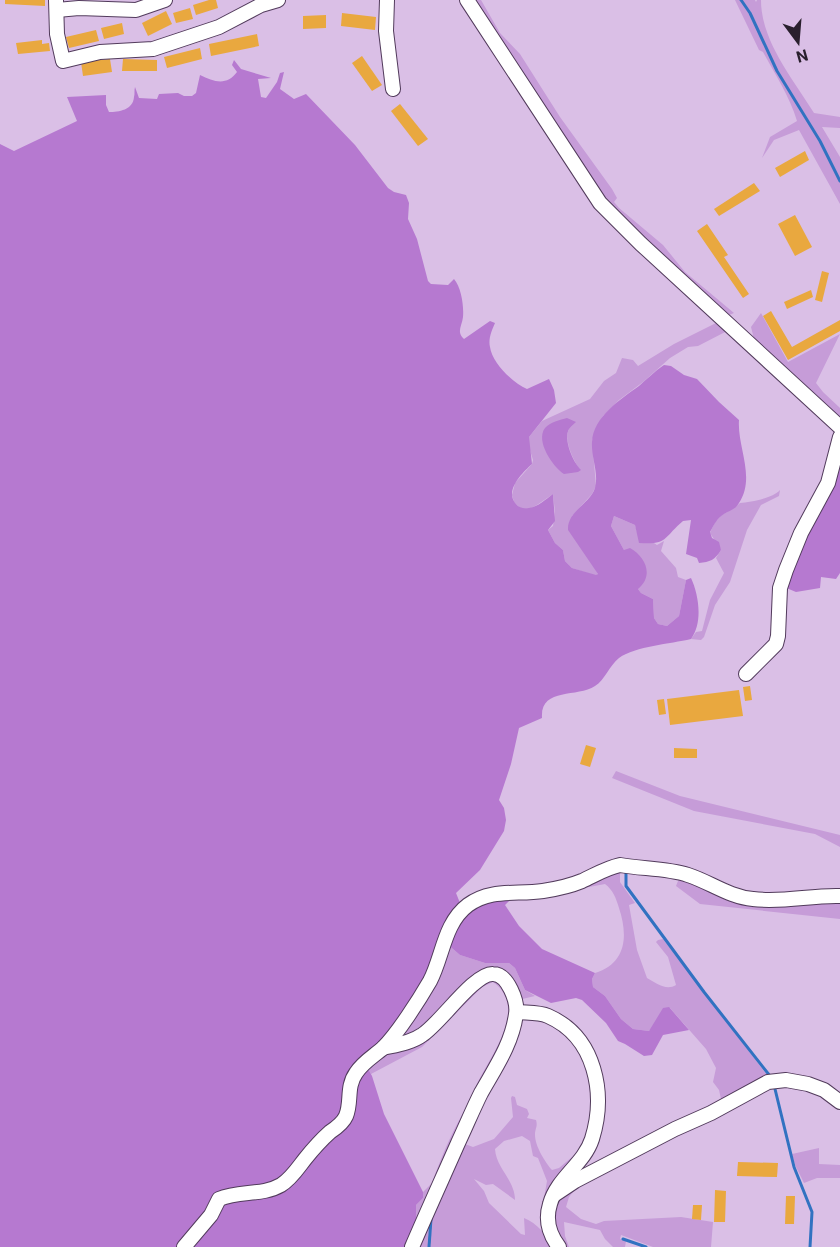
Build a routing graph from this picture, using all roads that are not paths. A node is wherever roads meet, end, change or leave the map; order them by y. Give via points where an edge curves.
1 (165, 0) edge
2 (278, 0) edge
3 (384, 0) edge
4 (467, 0) edge
5 (56, 5) edge
6 (393, 89) dead end
7 (840, 427) edge
8 (840, 437) edge
9 (746, 674) dead end
10 (840, 896) edge
11 (517, 1012) junction
12 (383, 1048) junction
13 (840, 1102) edge
14 (554, 1195) junction
15 (184, 1247) edge
16 (412, 1247) edge
17 (559, 1247) edge

1 - 5 street via 136,10
2 - 5 street via 219,27 153,49 100,52 63,61
3 - 6 street
4 - 7 street via 600,203
8 - 9 street via 828,483 801,533 780,588 776,644
10 - 12 street via 750,899 724,892 687,874 620,865 558,888 490,894 467,905 458,915 429,982
11 - 12 street via 508,985 502,976 494,974 471,986 419,1037
11 - 14 street via 547,1015 561,1023 581,1043 597,1082 592,1140
11 - 16 street via 501,1061 482,1092
12 - 15 street via 361,1065 354,1076 347,1115 285,1182 269,1190 219,1199
13 - 14 street via 808,1084 768,1082
14 - 17 street via 548,1224

